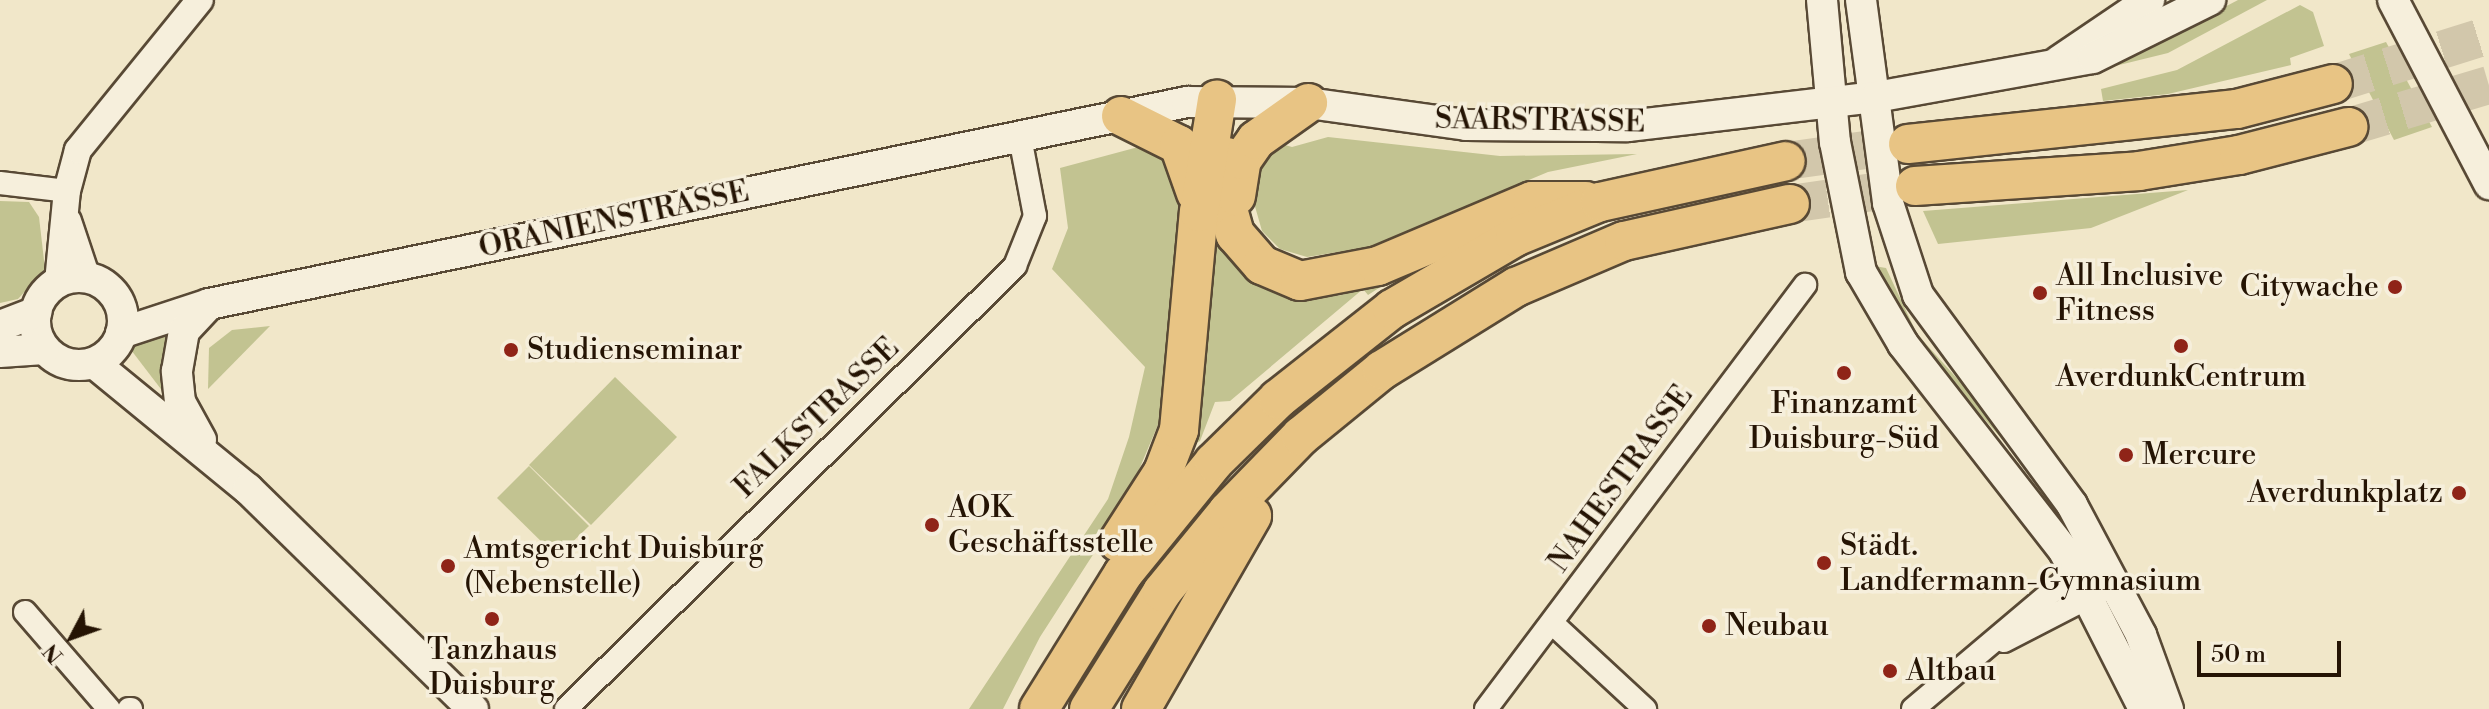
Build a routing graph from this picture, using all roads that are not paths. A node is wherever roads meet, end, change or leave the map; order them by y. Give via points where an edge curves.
1 (200, 0) edge
2 (1822, 0) edge
3 (1861, 0) edge
4 (2149, 0) edge
5 (2210, 0) edge
6 (2393, 0) edge
7 (2417, 0) edge
8 (2059, 61) junction
9 (2333, 84) tunnel mouth
10 (1876, 97) junction
11 (1217, 99) junction
12 (1308, 103) junction
13 (1832, 103) junction
14 (1121, 116) junction
15 (2348, 127) tunnel mouth
16 (1020, 137) junction
17 (2484, 141) edge
18 (1908, 144) tunnel mouth
19 (1786, 161) tunnel mouth
20 (0, 183) edge
21 (2489, 184) edge
22 (1915, 186) tunnel mouth
23 (66, 200) junction
24 (1600, 202) junction
25 (1790, 204) tunnel mouth
26 (1199, 212) junction
27 (1247, 249) junction
28 (72, 280) junction
29 (1805, 285) dead end
30 (117, 300) junction
31 (209, 304) junction
32 (36, 312) junction
33 (0, 326) edge
34 (111, 347) junction
35 (44, 349) junction
36 (0, 352) edge
37 (1354, 391) junction
38 (205, 454) junction
39 (2102, 554) junction
40 (2074, 569) junction
41 (2117, 584) junction
42 (2089, 596) junction
43 (25, 612) dead end
44 (1552, 623) junction
45 (1975, 658) junction
46 (1048, 693) edge
47 (109, 709) edge
48 (473, 709) edge
49 (566, 709) edge
50 (1089, 709) edge
51 (1141, 709) edge
52 (1486, 709) edge
53 (1645, 709) edge
54 (1913, 709) edge
55 (2144, 709) edge
56 (2168, 709) edge

1 - 23 street via 92,128
2 - 13 main road
3 - 10 main road
4 - 8 main road, SAARSTRASSE
5 - 8 main road, SAARSTRASSE via 2106,55
6 - 21 main road
7 - 17 main road
8 - 10 main road, SAARSTRASSE
9 - 18 highway via 2237,109
10 - 13 main road, SAARSTRASSE
10 - 39 main road via 1888,203 1918,295 1965,367 2041,460
11 - 12 main road, SAARSTRASSE
11 - 14 main road, SAARSTRASSE
11 - 26 highway
11 - 27 highway via 1228,145 1225,207
12 - 13 main road, SAARSTRASSE via 1466,125 1536,127 1628,126
12 - 27 highway via 1256,140 1242,160 1236,199
13 - 40 main road via 1847,221 1875,299
14 - 16 main road, SAARSTRASSE
14 - 26 highway via 1179,145 1192,170
15 - 22 highway via 2239,155 2139,171
16 - 31 main road, ORANIENSTRASSE
16 - 49 street, FALKSTRASSE via 1035,216 1015,266
19 - 24 highway
20 - 23 street
23 - 28 street
24 - 27 highway via 1532,201 1378,266 1321,281 1282,277
24 - 46 highway via 1460,266 1392,309 1278,399 1165,519
25 - 37 highway via 1624,241 1529,281 1466,314
26 - 46 highway via 1179,430 1163,472 1084,591
28 - 30 main road
28 - 32 main road
29 - 44 street, NAHESTRASSE
30 - 31 main road, ORANIENSTRASSE
30 - 34 main road
31 - 34 main road, ORANIENSTRASSE
31 - 38 main road via 184,331 177,371 180,402 197,424
32 - 33 main road
32 - 35 main road
34 - 35 main road via 67,364
34 - 38 main road via 161,414
35 - 36 main road
37 - 50 highway via 1264,472 1195,550
37 - 51 highway via 1308,459 1232,544
38 - 48 main road
39 - 40 street
39 - 41 main road
40 - 42 main road
40 - 45 street
41 - 42 street
41 - 56 main road
42 - 45 street
42 - 55 main road
43 - 47 street
44 - 52 street, NAHESTRASSE
44 - 53 street
45 - 54 street

